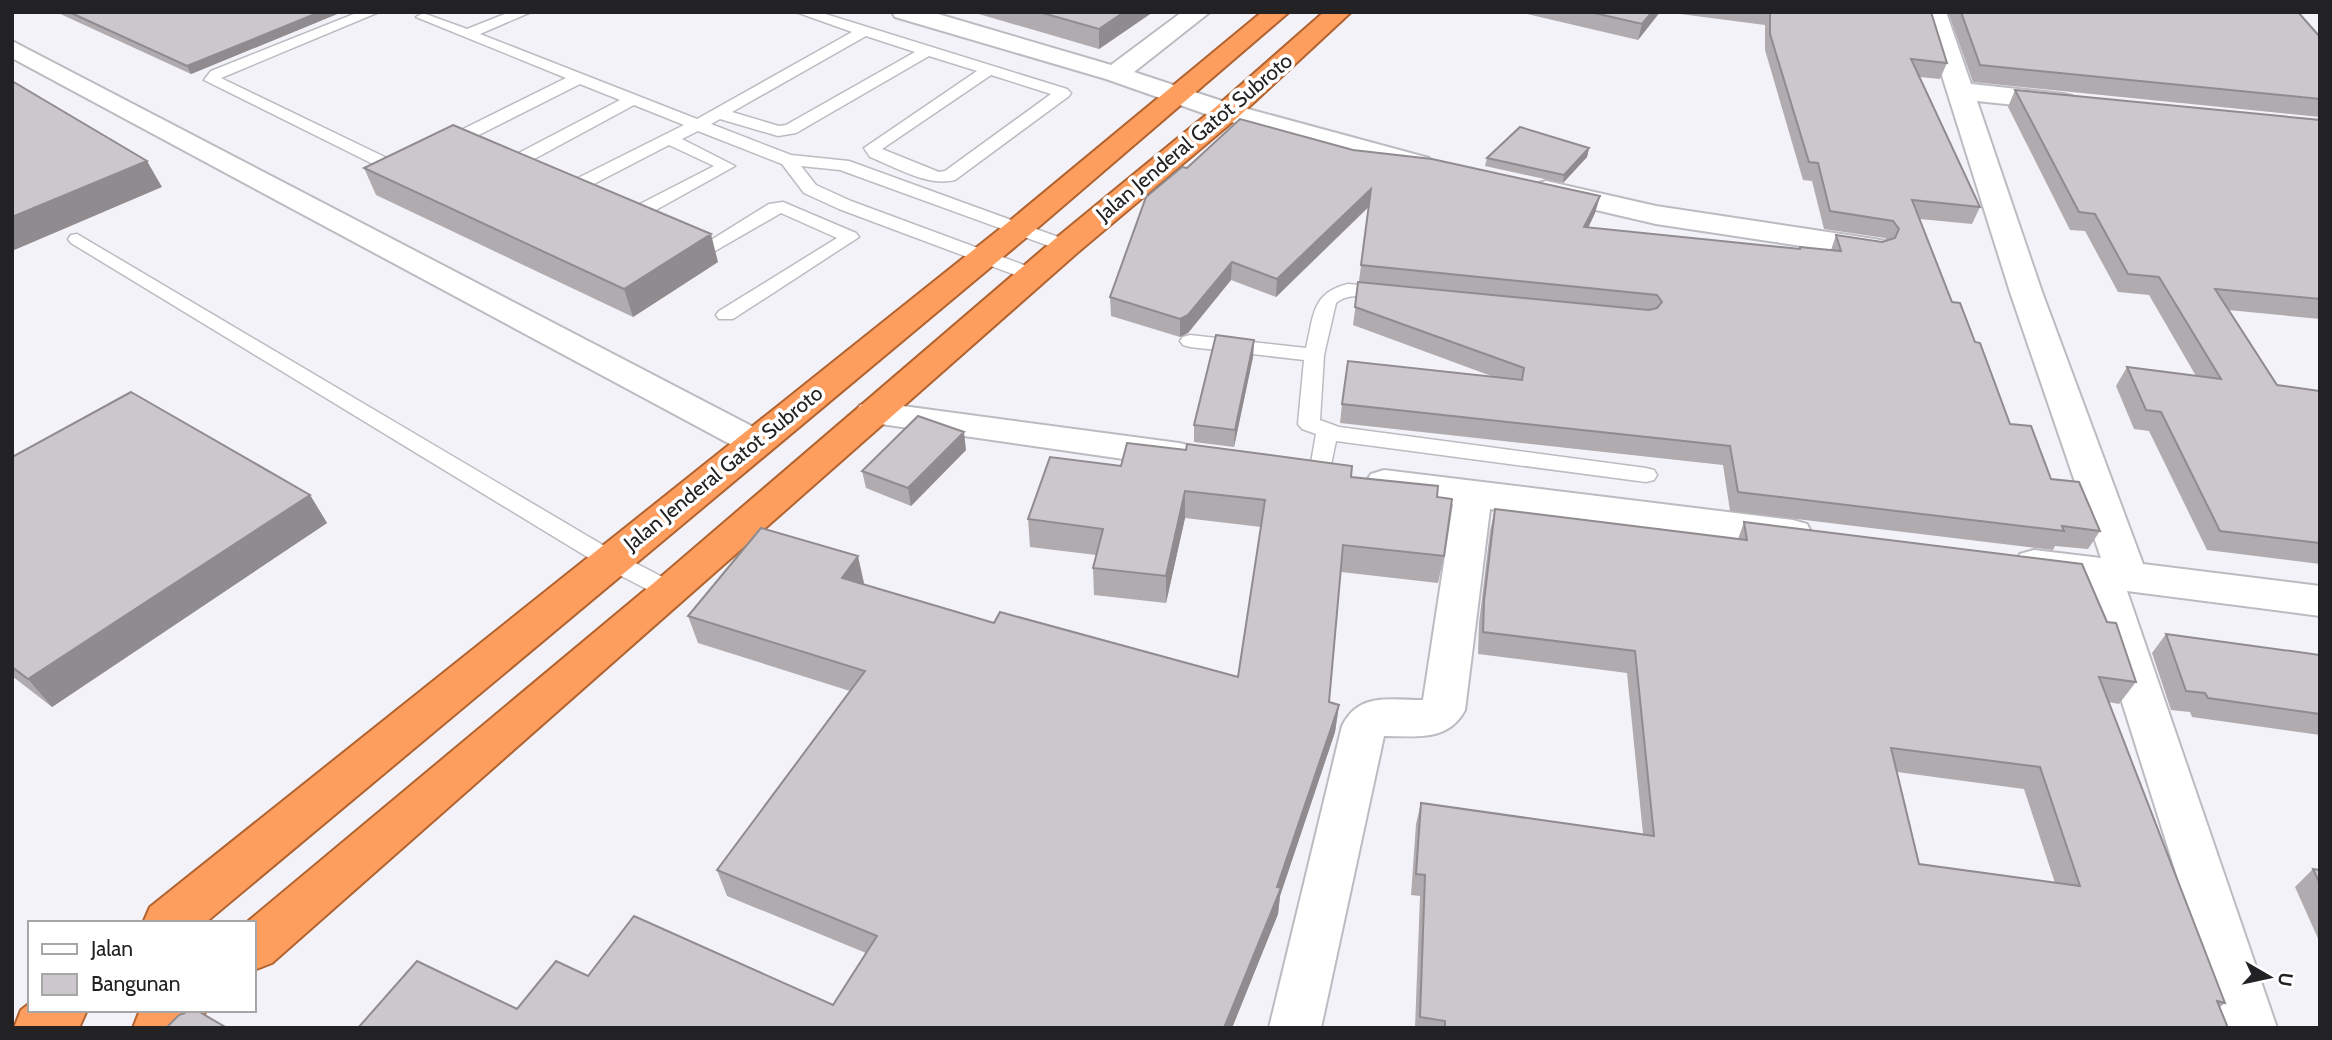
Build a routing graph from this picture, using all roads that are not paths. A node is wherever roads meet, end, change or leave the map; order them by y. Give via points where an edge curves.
1 (372, 12) edge
2 (524, 12) edge
3 (803, 12) edge
4 (904, 12) edge
5 (1198, 12) edge
6 (1277, 12) edge
7 (1339, 12) edge
8 (1934, 12) edge
9 (422, 14) edge
10 (865, 32) junction
11 (467, 34) junction
12 (12, 48) edge
13 (927, 51) junction
14 (989, 70) junction
15 (1115, 74) junction
16 (579, 78) junction
17 (1958, 91) junction
18 (1177, 96) junction
19 (633, 99) junction
20 (2083, 104) edge
21 (1227, 112) junction
22 (719, 113) junction
23 (698, 125) junction
24 (669, 139) junction
25 (519, 160) edge
26 (788, 160) junction
27 (1447, 170) edge
28 (582, 183) edge
29 (1513, 184) edge
30 (1017, 230) junction
31 (77, 239) dead end
32 (1066, 246) junction
33 (1874, 248) edge
34 (982, 256) junction
35 (1033, 275) junction
36 (1409, 295) edge
37 (726, 315) dead end
38 (1190, 341) edge
39 (1314, 355) junction
40 (873, 413) junction
41 (1327, 432) junction
42 (754, 442) junction
43 (1211, 459) edge
44 (1306, 472) joint
45 (1646, 475) dead end
46 (1473, 495) junction
47 (1828, 538) edge
48 (610, 560) junction
49 (2005, 560) edge
50 (2114, 573) junction
51 (670, 591) junction
52 (2320, 601) edge
53 (170, 921) edge
54 (256, 945) edge
55 (59, 1012) edge
56 (178, 1012) edge
57 (40, 1028) edge
58 (159, 1028) edge
59 (1295, 1028) edge
60 (2251, 1028) edge

1 - 16 lane via 216,74 212,80 391,166 406,164
2 - 11 lane
3 - 10 lane
4 - 15 street
5 - 15 street
6 - 18 highway, Jalan Jenderal Gatot Subroto
7 - 21 highway, Jalan Jenderal Gatot Subroto
8 - 17 street
9 - 11 lane
10 - 13 lane
10 - 22 lane
11 - 16 lane
12 - 42 street
13 - 14 lane
13 - 22 lane via 790,130 778,131
14 - 14 lane via 872,148 872,151 943,178 1063,93
15 - 18 street
16 - 19 lane
17 - 20 street
17 - 50 street
18 - 21 street
18 - 30 highway, Jalan Jenderal Gatot Subroto
19 - 23 lane
19 - 25 lane
21 - 27 street
21 - 32 highway, Jalan Jenderal Gatot Subroto
22 - 23 lane
23 - 24 lane
23 - 26 lane
24 - 28 lane
24 - 37 lane via 727,166 646,208 645,213 708,246 783,207 850,237
26 - 30 lane via 842,165
26 - 34 lane via 810,189
29 - 33 street via 1656,215
30 - 32 lane
30 - 34 highway, Jalan Jenderal Gatot Subroto
31 - 48 lane
32 - 35 highway, Jalan Jenderal Gatot Subroto
34 - 35 lane
34 - 42 highway, Jalan Jenderal Gatot Subroto
35 - 40 highway, Jalan Jenderal Gatot Subroto
36 - 39 lane via 1353,289 1332,294
38 - 39 lane
39 - 41 lane via 1309,424
40 - 43 street
40 - 51 highway, Jalan Jenderal Gatot Subroto
41 - 44 lane
41 - 45 lane
42 - 48 highway, Jalan Jenderal Gatot Subroto
44 - 46 street
46 - 47 street
46 - 59 street via 1443,710 1433,718 1372,718 1364,726
48 - 51 lane
48 - 53 highway, Jalan Jenderal Gatot Subroto
49 - 50 street
50 - 52 street
50 - 60 street
51 - 54 highway, Jalan Jenderal Gatot Subroto
55 - 57 highway
56 - 58 highway

